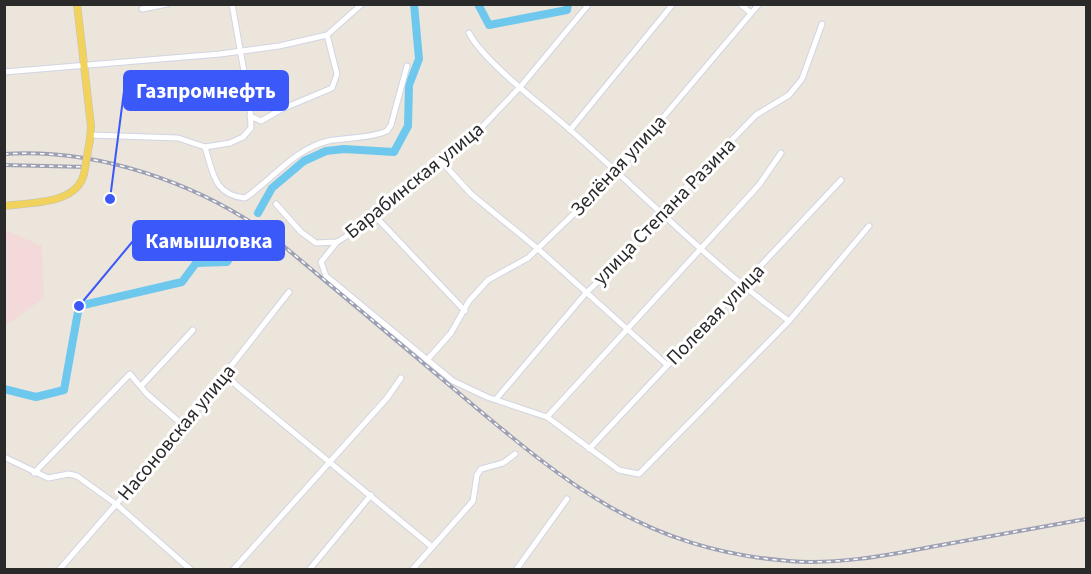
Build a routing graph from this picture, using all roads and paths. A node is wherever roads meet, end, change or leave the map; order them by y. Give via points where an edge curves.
1 (77, 4) edge
2 (167, 4) edge
3 (232, 4) edge
4 (362, 4) edge
5 (589, 4) edge
6 (673, 4) edge
7 (740, 4) edge
8 (759, 4) edge
9 (142, 9) dead end
10 (751, 13) junction
11 (822, 24) dead end
12 (469, 33) dead end
13 (327, 35) junction
14 (240, 51) junction
15 (83, 64) junction
16 (407, 66) dead end
17 (4, 72) edge
18 (521, 86) junction
19 (250, 116) junction
20 (570, 130) junction
21 (90, 137) junction
22 (205, 147) junction
23 (781, 153) dead end
24 (442, 162) junction
25 (616, 173) junction
26 (842, 180) dead end
27 (276, 204) dead end
28 (4, 206) edge
29 (662, 212) junction
30 (375, 216) junction
31 (869, 226) dead end
32 (337, 242) junction
33 (537, 248) junction
34 (700, 248) junction
35 (742, 287) junction
36 (289, 292) dead end
37 (586, 293) junction
38 (465, 311) junction
39 (789, 321) junction
40 (625, 329) junction
41 (193, 330) dead end
42 (427, 360) junction
43 (666, 364) junction
44 (227, 374) junction
45 (401, 378) dead end
46 (141, 386) junction
47 (497, 398) junction
48 (547, 417) junction
49 (184, 426) junction
50 (589, 449) junction
51 (515, 454) dead end
52 (4, 457) edge
53 (329, 460) junction
54 (34, 473) junction
55 (371, 495) junction
56 (567, 499) dead end
57 (116, 504) junction
58 (431, 546) junction
59 (59, 570) edge
60 (191, 570) edge
61 (233, 570) edge
62 (309, 570) edge
63 (412, 570) edge
64 (516, 570) edge

1 - 15 main road
2 - 9 street
3 - 14 street
4 - 13 street
5 - 18 street, Барабинская улица
6 - 20 street
7 - 10 street
8 - 10 street, Зелёная улица
10 - 25 street, Зелёная улица
11 - 29 street, улица Степана Разина via 802,79 789,95 756,115
12 - 18 street via 474,43
13 - 14 street
13 - 19 street via 337,74 332,88 261,121
14 - 15 street
14 - 19 street
15 - 17 street
15 - 21 main road
16 - 22 street via 387,131 314,146 245,198 231,197 222,189 215,180
18 - 20 street
18 - 24 street, Барабинская улица via 466,144
19 - 22 street via 251,128 243,137
20 - 25 street
21 - 22 street via 178,138
21 - 28 main road, bridge via 84,174 74,193
23 - 34 street via 759,185
24 - 30 street, Барабинская улица
24 - 33 street via 471,194
25 - 29 street
25 - 33 street, Зелёная улица
26 - 35 street, Полевая улица
27 - 32 street, Барабинская улица via 316,243
29 - 34 street
29 - 37 street, улица Степана Разина
30 - 32 street, Барабинская улица
30 - 38 street
31 - 39 street
32 - 42 street via 321,262 326,276
33 - 37 street
33 - 38 street, Зелёная улица via 488,280
34 - 35 street
34 - 40 street
35 - 39 street
35 - 43 street, Полевая улица
36 - 44 street, Насоновская улица
37 - 40 street
37 - 47 street, улица Степана Разина
38 - 42 street, Зелёная улица via 452,333
39 - 50 street via 639,474 619,470
40 - 43 street
40 - 48 street
41 - 46 street
42 - 47 street via 453,381
43 - 50 street, Полевая улица
44 - 49 street, Насоновская улица
44 - 53 street
45 - 53 street
46 - 49 street
46 - 54 street via 130,374
47 - 48 street
48 - 50 street
49 - 57 street, Насоновская улица
51 - 58 street via 503,463 481,469 473,501
52 - 54 street
53 - 55 street
53 - 61 street
54 - 57 street via 48,478 77,476
55 - 58 street
55 - 62 street
56 - 64 street
57 - 59 street, Насоновская улица
57 - 60 street
58 - 63 street

